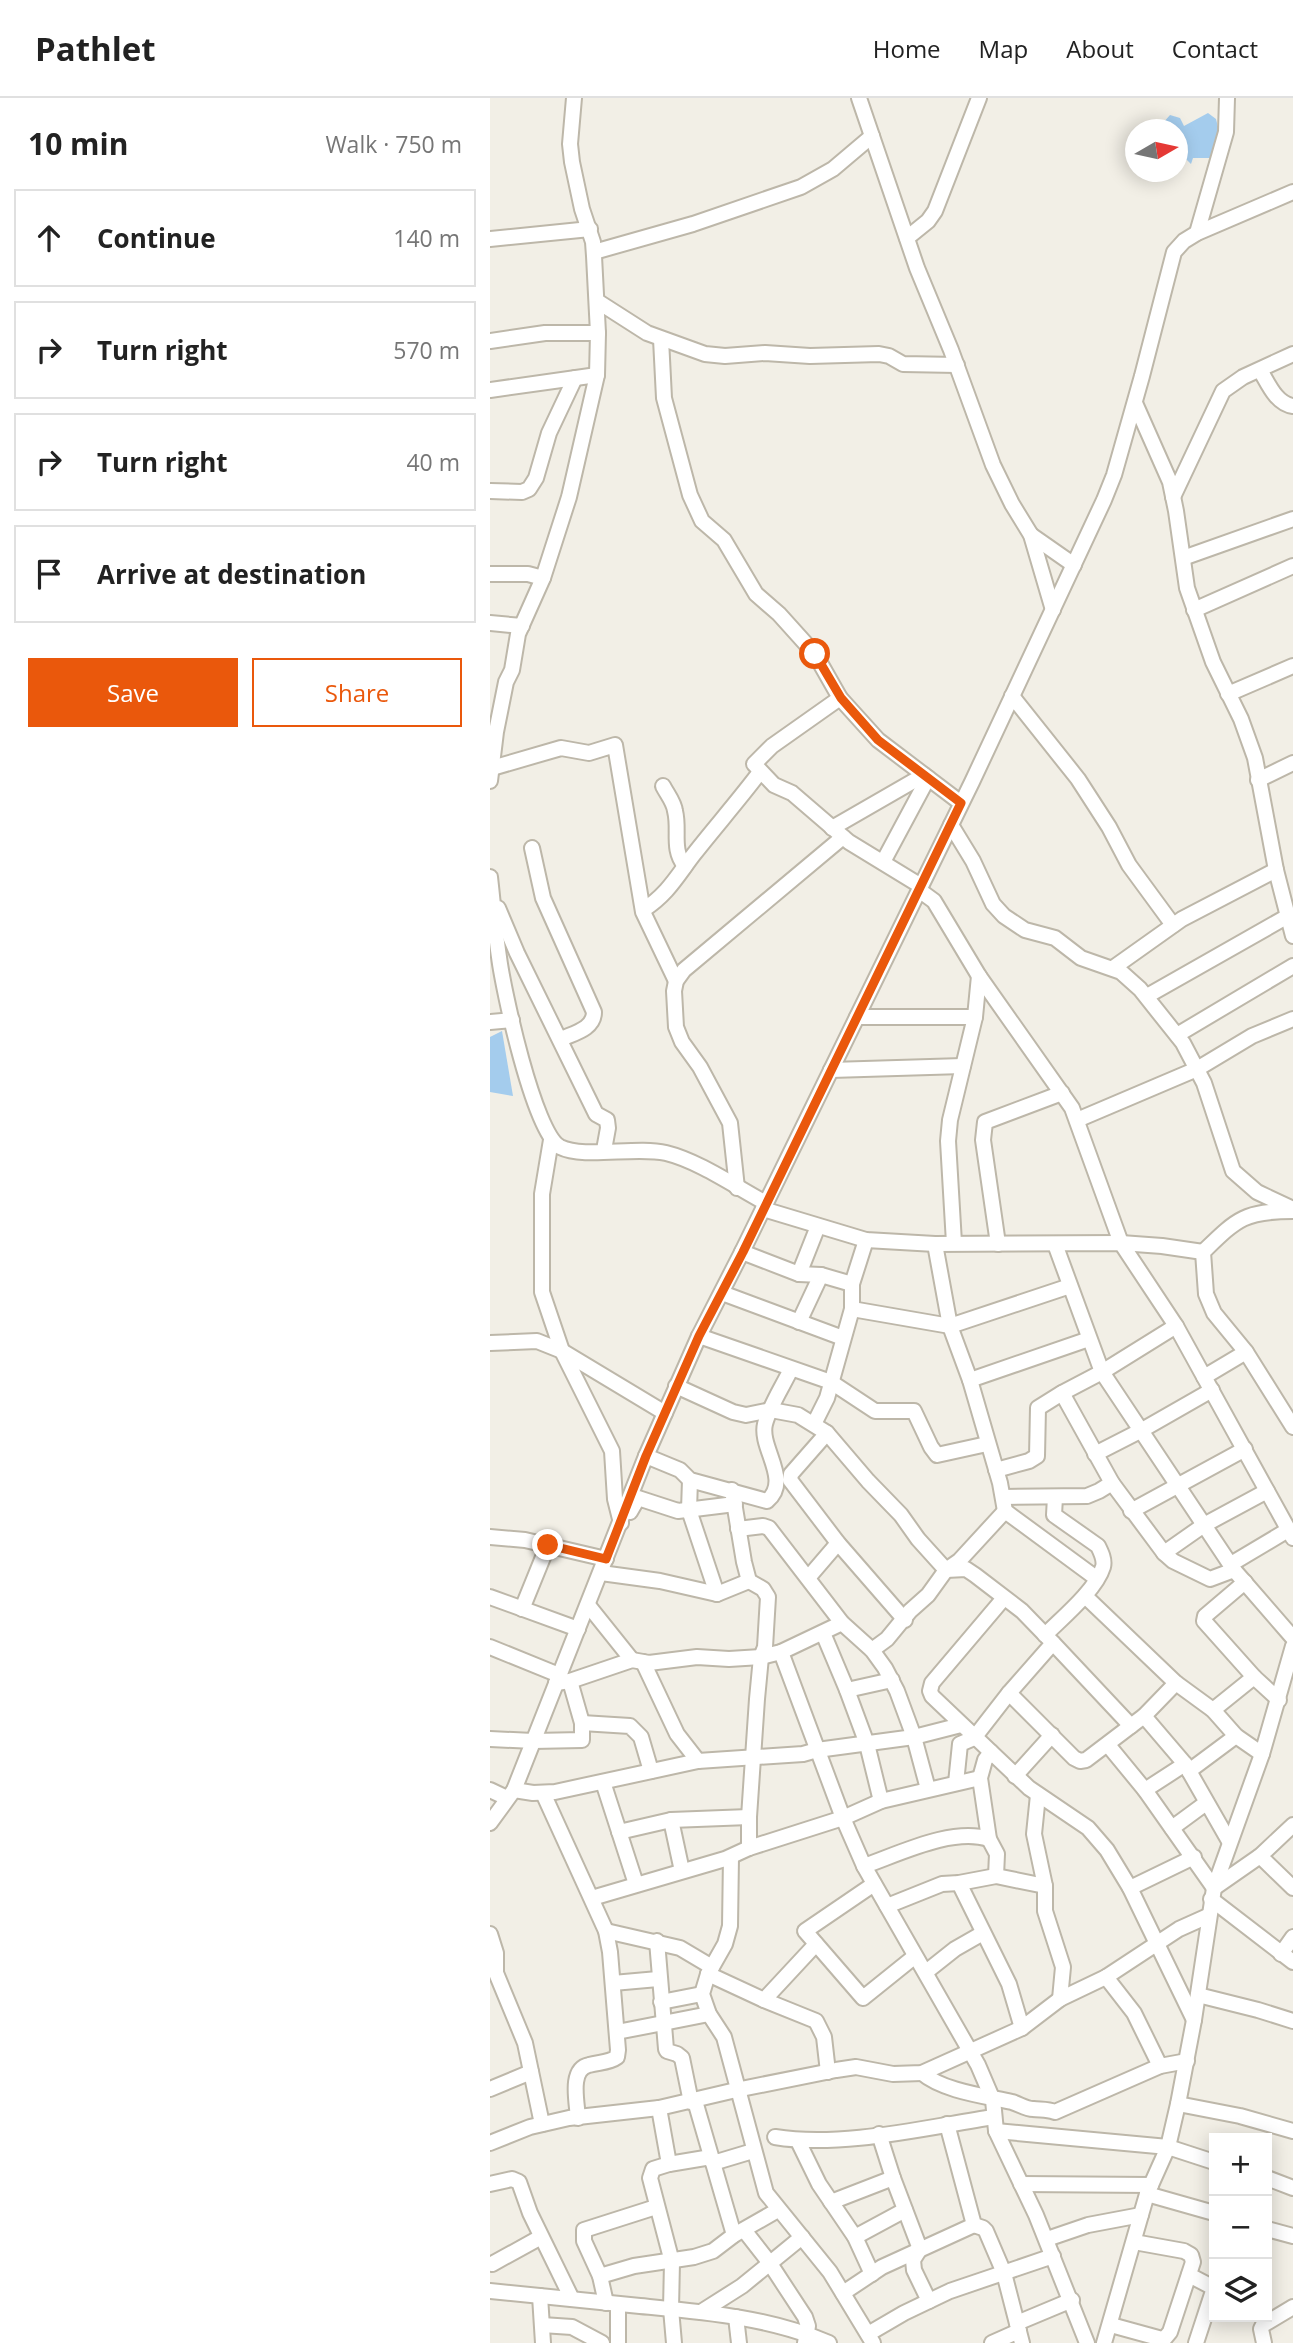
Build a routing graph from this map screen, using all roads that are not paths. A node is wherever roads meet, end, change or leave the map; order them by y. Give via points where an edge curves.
1 (573, 98) edge
2 (859, 98) edge
3 (979, 98) edge
4 (1227, 98) edge
5 (872, 136) junction
6 (1293, 192) edge
7 (590, 229) junction
8 (1197, 233) junction
9 (907, 238) junction
10 (490, 239) edge
11 (594, 252) junction
12 (597, 301) junction
13 (598, 333) junction
14 (661, 339) junction
15 (490, 341) edge
16 (1293, 354) edge
17 (957, 365) junction
18 (1260, 370) junction
19 (597, 375) junction
20 (575, 378) junction
21 (490, 390) edge
22 (1135, 403) junction
23 (1293, 406) edge
24 (490, 491) edge
25 (1173, 497) junction
26 (1293, 519) edge
27 (1031, 534) junction
28 (1182, 558) junction
29 (1074, 565) junction
30 (1293, 566) edge
31 (490, 574) edge
32 (543, 578) junction
33 (1053, 610) junction
34 (1194, 610) junction
35 (490, 623) edge
36 (522, 626) junction
37 (1293, 666) edge
38 (490, 693) edge
39 (1228, 694) junction
40 (1013, 696) junction
41 (841, 698) junction
42 (501, 706) junction
43 (1293, 763) edge
44 (760, 772) junction
45 (491, 774) edge
46 (926, 776) junction
47 (1258, 780) junction
48 (663, 786) dead end
49 (961, 803) junction
50 (950, 825) junction
51 (838, 832) junction
52 (532, 848) dead end
53 (883, 862) junction
54 (685, 866) junction
55 (1276, 870) junction
56 (491, 884) edge
57 (920, 888) junction
58 (643, 910) junction
59 (1288, 916) junction
60 (1173, 925) junction
61 (1293, 936) edge
62 (1293, 966) edge
63 (1113, 968) junction
64 (979, 976) junction
65 (676, 981) junction
66 (1147, 996) junction
67 (857, 1017) junction
68 (975, 1017) junction
69 (1293, 1019) edge
70 (512, 1020) junction
71 (490, 1022) edge
72 (1177, 1035) junction
73 (561, 1039) junction
74 (963, 1066) junction
75 (1197, 1069) junction
76 (831, 1070) junction
77 (1062, 1093) junction
78 (1077, 1120) junction
79 (551, 1140) junction
80 (604, 1150) junction
81 (737, 1188) junction
82 (764, 1206) junction
83 (1293, 1210) edge
84 (818, 1226) junction
85 (866, 1240) junction
86 (1121, 1243) junction
87 (935, 1244) junction
88 (954, 1244) junction
89 (998, 1244) junction
90 (1055, 1244) junction
91 (743, 1252) junction
92 (1203, 1252) junction
93 (799, 1274) junction
94 (821, 1275) junction
95 (852, 1284) junction
96 (1070, 1286) junction
97 (722, 1293) junction
98 (852, 1309) junction
99 (799, 1322) junction
100 (950, 1326) junction
101 (1176, 1326) junction
102 (699, 1336) junction
103 (843, 1338) junction
104 (1088, 1339) junction
105 (490, 1343) edge
106 (562, 1351) junction
107 (1246, 1352) junction
108 (791, 1369) junction
109 (1102, 1372) junction
110 (970, 1380) junction
111 (831, 1382) junction
112 (1208, 1384) junction
113 (676, 1386) junction
114 (1062, 1393) junction
115 (771, 1410) junction
116 (665, 1413) junction
117 (814, 1424) junction
118 (1293, 1427) edge
119 (1142, 1430) junction
120 (827, 1433) junction
121 (988, 1444) junction
122 (1245, 1449) junction
123 (1094, 1454) junction
124 (646, 1456) junction
125 (996, 1470) junction
126 (690, 1480) junction
127 (1112, 1483) junction
128 (1177, 1485) junction
129 (1267, 1491) junction
130 (734, 1497) junction
131 (1055, 1497) junction
132 (1004, 1504) junction
133 (689, 1510) junction
134 (1131, 1511) junction
135 (621, 1523) junction
136 (1204, 1525) junction
137 (738, 1529) junction
138 (1290, 1534) edge
139 (490, 1537) edge
140 (613, 1541) junction
141 (838, 1543) junction
142 (548, 1545) junction
143 (1164, 1553) junction
144 (606, 1559) junction
145 (1232, 1567) junction
146 (946, 1570) junction
147 (601, 1573) junction
148 (808, 1578) junction
149 (1096, 1578) junction
150 (749, 1581) junction
151 (1245, 1582) junction
152 (717, 1594) junction
153 (1085, 1596) junction
154 (490, 1597) edge
155 (1004, 1598) junction
156 (588, 1605) junction
157 (522, 1609) junction
158 (905, 1620) junction
159 (842, 1623) junction
160 (578, 1629) junction
161 (823, 1633) junction
162 (1293, 1638) edge
163 (1049, 1639) junction
164 (1293, 1646) edge
165 (490, 1647) edge
166 (872, 1650) junction
167 (781, 1652) junction
168 (761, 1657) junction
169 (638, 1661) junction
170 (1254, 1677) junction
171 (562, 1680) junction
172 (892, 1680) junction
173 (1176, 1683) junction
174 (847, 1690) junction
175 (1009, 1693) junction
176 (1279, 1700) junction
177 (1213, 1710) junction
178 (1144, 1716) junction
179 (582, 1723) junction
180 (961, 1725) junction
181 (1131, 1726) junction
182 (1052, 1735) junction
183 (1236, 1736) junction
184 (914, 1737) junction
185 (974, 1738) junction
186 (490, 1739) edge
187 (533, 1741) junction
188 (867, 1744) junction
189 (1108, 1745) junction
190 (817, 1750) junction
191 (990, 1752) junction
192 (1262, 1754) junction
193 (754, 1758) junction
194 (698, 1761) junction
195 (1187, 1768) junction
196 (651, 1771) junction
197 (1015, 1776) junction
198 (980, 1778) junction
199 (603, 1782) junction
200 (956, 1783) junction
201 (928, 1789) junction
202 (490, 1790) edge
203 (1145, 1790) junction
204 (543, 1793) junction
205 (511, 1794) junction
206 (1038, 1795) junction
207 (881, 1801) junction
208 (1206, 1803) junction
209 (749, 1817) junction
210 (843, 1818) junction
211 (671, 1820) junction
212 (490, 1823) edge
213 (1293, 1825) edge
214 (1172, 1828) junction
215 (618, 1832) junction
216 (989, 1839) junction
217 (1229, 1841) junction
218 (749, 1848) junction
219 (1260, 1856) junction
220 (731, 1857) junction
221 (1194, 1857) junction
222 (864, 1866) junction
223 (682, 1871) junction
224 (996, 1876) junction
225 (636, 1884) junction
226 (874, 1884) junction
227 (959, 1884) junction
228 (1045, 1886) junction
229 (1293, 1887) edge
230 (1130, 1888) junction
231 (1213, 1893) junction
232 (592, 1898) junction
233 (887, 1906) junction
234 (1209, 1916) junction
235 (606, 1931) junction
236 (983, 1933) junction
237 (490, 1934) edge
238 (1293, 1937) edge
239 (657, 1941) junction
240 (816, 1944) junction
241 (1157, 1946) junction
242 (914, 1957) junction
243 (1287, 1958) edge
244 (710, 1971) junction
245 (926, 1972) junction
246 (1106, 1977) junction
247 (658, 1979) junction
248 (613, 1983) junction
249 (702, 1994) junction
250 (1198, 1995) junction
251 (1060, 1999) junction
252 (764, 2000) junction
253 (660, 2002) junction
254 (709, 2014) junction
255 (1194, 2020) junction
256 (1293, 2021) edge
257 (663, 2023) junction
258 (1022, 2028) junction
259 (617, 2032) junction
260 (971, 2052) junction
261 (1187, 2061) junction
262 (1160, 2066) junction
263 (531, 2072) junction
264 (828, 2072) junction
265 (922, 2073) junction
266 (490, 2089) edge
267 (736, 2090) junction
268 (993, 2100) junction
269 (693, 2102) junction
270 (1178, 2104) junction
271 (659, 2108) junction
272 (578, 2118) junction
273 (542, 2124) junction
274 (947, 2124) junction
275 (995, 2124) junction
276 (1293, 2131) edge
277 (880, 2134) junction
278 (775, 2137) dead end
279 (798, 2141) junction
280 (490, 2143) edge
281 (1168, 2147) junction
282 (753, 2151) junction
283 (712, 2160) junction
284 (1209, 2160) edge
285 (668, 2164) junction
286 (893, 2178) junction
287 (1272, 2180) edge
288 (1021, 2183) junction
289 (490, 2184) edge
290 (1293, 2188) edge
291 (1149, 2189) junction
292 (831, 2202) junction
293 (656, 2207) junction
294 (778, 2210) junction
295 (905, 2210) junction
296 (1209, 2211) edge
297 (1141, 2215) junction
298 (974, 2225) junction
299 (1272, 2230) edge
300 (739, 2232) junction
301 (1293, 2236) edge
302 (541, 2237) junction
303 (802, 2237) junction
304 (855, 2237) junction
305 (1047, 2239) junction
306 (1134, 2242) junction
307 (920, 2249) junction
308 (1053, 2256) junction
309 (491, 2262) edge
310 (672, 2262) junction
311 (769, 2262) junction
312 (1004, 2273) junction
313 (872, 2274) junction
314 (1189, 2275) junction
315 (600, 2276) junction
316 (1209, 2285) edge
317 (496, 2292) edge
318 (843, 2292) junction
319 (540, 2296) junction
320 (572, 2299) junction
321 (1072, 2300) junction
322 (929, 2301) junction
323 (612, 2303) junction
324 (1209, 2303) edge
325 (1293, 2307) edge
326 (671, 2309) junction
327 (701, 2312) junction
328 (1272, 2315) edge
329 (736, 2317) junction
330 (1266, 2322) edge
331 (542, 2325) junction
332 (1111, 2325) junction
333 (1019, 2332) edge
334 (806, 2338) edge
335 (870, 2339) edge
336 (543, 2343) edge
337 (602, 2343) edge
338 (618, 2343) edge
339 (674, 2343) edge
340 (739, 2343) edge
341 (829, 2343) edge
342 (992, 2343) edge
343 (1087, 2343) edge
344 (1104, 2343) edge
345 (1196, 2343) edge
346 (1264, 2343) edge

1 - 7 street via 572,162
2 - 5 street
3 - 9 street via 942,199 928,221
4 - 8 street via 1226,132
5 - 9 street
5 - 11 street via 833,169 801,187
6 - 8 street
7 - 10 street
7 - 11 street
8 - 22 street via 1174,252
9 - 17 street
11 - 12 street
12 - 13 street
12 - 14 street
13 - 15 street via 545,332
13 - 19 street
14 - 17 street via 725,356 879,354 903,364
14 - 41 street via 664,398 695,509 724,540 755,594 815,654
16 - 18 street
17 - 27 street via 993,465
18 - 23 street via 1279,399
18 - 25 street via 1223,391
19 - 20 street
19 - 32 street via 569,498
20 - 21 street
20 - 24 street via 529,489
22 - 25 street
22 - 29 street via 1109,488
25 - 28 street
26 - 28 street
27 - 29 street
27 - 33 street
28 - 34 street
29 - 33 street
30 - 34 street
31 - 32 street
32 - 36 street
33 - 40 street
34 - 39 street
35 - 36 street
36 - 42 street
37 - 39 street
38 - 42 street
39 - 47 street via 1255,758
40 - 49 street
40 - 60 street via 1077,779 1129,865
41 - 44 street via 772,746 754,764
41 - 46 street via 878,740
42 - 45 street
43 - 47 street
44 - 51 street
44 - 54 street
45 - 58 street via 561,748 589,753 615,745
46 - 49 street
46 - 51 street
46 - 53 street
47 - 55 street
48 - 54 street via 674,804 675,842
49 - 50 street
50 - 57 street
50 - 63 street via 1004,916 1025,930 1055,939 1081,958
51 - 53 street
51 - 65 street
52 - 73 street via 543,898 595,1018 589,1026
53 - 57 street
54 - 58 street via 678,879
55 - 59 street
55 - 60 street
56 - 70 street
56 - 73 street via 517,953
57 - 64 street via 934,901
57 - 67 street
58 - 65 street
59 - 61 street
59 - 66 street
60 - 63 street
62 - 72 street
63 - 66 street
64 - 68 street
64 - 77 street
65 - 81 street via 679,1035 730,1123
66 - 72 street
67 - 68 street
67 - 76 street
68 - 74 street
69 - 75 street via 1252,1036
70 - 71 street
70 - 79 street
72 - 75 street
73 - 80 street via 596,1114 607,1120
74 - 76 street
74 - 88 street via 947,1141
75 - 78 street
75 - 83 street via 1233,1171 1257,1192
76 - 82 street
77 - 78 street
77 - 89 street via 985,1122 983,1140
78 - 86 street
79 - 80 street via 578,1152
79 - 106 street via 542,1194 542,1292
80 - 81 street via 666,1153
81 - 82 street
82 - 84 street
82 - 91 street
83 - 92 street via 1246,1215
84 - 85 street
84 - 93 street
85 - 87 street
85 - 95 street
86 - 90 street
86 - 92 street
86 - 101 street
87 - 88 street
87 - 100 street
88 - 89 street
89 - 90 street
90 - 96 street
91 - 93 street
91 - 97 street
92 - 107 street via 1206,1294 1214,1313
93 - 94 street
94 - 95 street
94 - 99 street
95 - 98 street
96 - 100 street
96 - 104 street
97 - 99 street
97 - 102 street
98 - 100 street
98 - 103 street
99 - 103 street
100 - 110 street
101 - 109 street
101 - 112 street
102 - 108 street
102 - 113 street
103 - 111 street
104 - 109 street
104 - 110 street
105 - 106 street via 537,1342
106 - 116 street
106 - 135 street via 612,1451
107 - 112 street
107 - 118 street
108 - 111 street
108 - 115 street
109 - 114 street
109 - 119 street
110 - 121 street
111 - 117 street
111 - 121 street via 875,1411 914,1410 937,1455
112 - 119 street
112 - 122 street
113 - 115 street via 733,1412 746,1415
113 - 116 street
114 - 123 street
114 - 125 street via 1038,1408 1035,1458
115 - 117 street via 798,1415
115 - 130 street via 764,1436 775,1466 772,1497 767,1501
116 - 124 street
117 - 120 street
119 - 123 street
119 - 128 street
120 - 141 street via 790,1480
120 - 146 street
121 - 125 street
122 - 128 street
122 - 129 street
123 - 127 street
124 - 126 street via 680,1470
124 - 135 street
125 - 132 street
126 - 130 street
126 - 133 street
127 - 131 street via 1094,1494
127 - 134 street
128 - 134 street
128 - 136 street
129 - 136 street
129 - 138 street
130 - 133 street
130 - 137 street
131 - 132 street
131 - 149 street via 1054,1515 1098,1546 1103,1568
132 - 146 street via 959,1561
132 - 149 street
133 - 140 street via 638,1498
133 - 152 street
134 - 143 street
135 - 140 street
136 - 143 street
136 - 145 street
137 - 148 street via 769,1528
137 - 150 street
138 - 145 street
139 - 142 street
140 - 144 street
141 - 148 street
141 - 158 street
142 - 144 street
142 - 157 street
143 - 145 street via 1210,1579
144 - 147 street
145 - 151 street
146 - 155 street via 966,1569
146 - 158 street
147 - 152 street
147 - 156 street
148 - 159 street
149 - 153 street
150 - 152 street
150 - 168 street via 768,1597
151 - 162 street
151 - 170 street via 1204,1621
153 - 163 street
153 - 173 street
154 - 157 street
155 - 163 street
155 - 180 street via 930,1687 932,1696
156 - 160 street
156 - 169 street
157 - 160 street
158 - 166 street
159 - 161 street
159 - 166 street
160 - 171 street
161 - 167 street
161 - 174 street
163 - 175 street
163 - 181 street
164 - 176 street
165 - 171 street
166 - 172 street
167 - 168 street
167 - 190 street
168 - 169 street
168 - 193 street
169 - 171 street
169 - 194 street via 677,1734
170 - 176 street
170 - 177 street
171 - 179 street
171 - 187 street
172 - 174 street
172 - 184 street
173 - 177 street
173 - 178 street
174 - 188 street
175 - 182 street
175 - 185 street
176 - 192 street
177 - 183 street
178 - 181 street
178 - 195 street
179 - 187 street via 584,1738 579,1742
179 - 196 street via 630,1726 641,1737
180 - 184 street
180 - 185 street
181 - 189 street
182 - 189 street via 1080,1761
182 - 197 street
183 - 192 street
183 - 195 street
184 - 188 street
184 - 201 street
185 - 191 street
185 - 200 street via 960,1744
186 - 187 street
187 - 205 street
188 - 190 street
188 - 207 street
189 - 203 street
190 - 193 street
190 - 210 street
191 - 197 street
191 - 198 street
192 - 217 street
193 - 194 street
193 - 209 street
194 - 196 street
195 - 203 street
195 - 208 street
196 - 199 street
197 - 206 street
198 - 200 street
198 - 216 street
199 - 204 street
199 - 215 street
200 - 201 street
201 - 207 street
202 - 205 street
203 - 214 street
204 - 205 street
204 - 232 street
205 - 212 street
206 - 228 street via 1034,1834
206 - 230 street via 1088,1828
207 - 210 street
208 - 214 street
208 - 217 street
209 - 211 street
209 - 218 street
210 - 218 street
210 - 222 street
211 - 215 street
211 - 223 street
213 - 219 street
214 - 221 street
215 - 225 street
216 - 222 street via 952,1837
216 - 224 street via 997,1854
217 - 231 street
218 - 220 street
219 - 229 street
219 - 231 street
220 - 223 street
220 - 244 street via 730,1926
221 - 230 street
221 - 231 street
222 - 226 street
223 - 225 street
224 - 227 street
224 - 228 street
225 - 232 street
226 - 233 street
226 - 240 street via 804,1931
227 - 233 street via 942,1884
227 - 236 street
228 - 251 street via 1045,1910 1063,1967
230 - 241 street
231 - 234 street
231 - 243 street
232 - 235 street
233 - 242 street
234 - 241 street via 1179,1929
234 - 250 street
235 - 239 street
235 - 248 street
236 - 245 street
236 - 258 street via 1009,1984
237 - 263 street via 496,1973 525,2043
238 - 243 street
239 - 244 street via 680,1948
239 - 247 street
240 - 242 street via 863,1998
240 - 252 street
241 - 246 street
241 - 255 street
242 - 245 street
244 - 249 street
244 - 252 street
245 - 260 street
246 - 251 street
246 - 262 street via 1134,2013
247 - 248 street
247 - 253 street
248 - 259 street
249 - 253 street
249 - 254 street
250 - 255 street
250 - 256 street
251 - 258 street
252 - 264 street via 816,2021 824,2038
253 - 257 street
254 - 257 street
254 - 267 street via 724,2037
255 - 261 street
257 - 259 street
257 - 269 street via 667,2052 682,2058
258 - 260 street
259 - 272 street via 617,2057 578,2072
260 - 265 street
260 - 268 street
261 - 262 street
261 - 270 street
262 - 268 street via 1055,2112
263 - 266 street
263 - 273 street
264 - 265 street via 856,2067 893,2074
264 - 267 street
265 - 268 street
267 - 269 street
267 - 282 street
268 - 275 street
269 - 271 street
269 - 283 street
270 - 276 street
270 - 281 street
271 - 272 street
271 - 285 street
272 - 273 street
273 - 280 street
274 - 275 street
274 - 277 street
274 - 298 street
275 - 281 street
275 - 288 street
277 - 279 street
277 - 286 street
278 - 279 street
279 - 292 street
281 - 284 street
281 - 291 street
282 - 283 street
282 - 294 street via 761,2183
283 - 285 street
283 - 300 street
285 - 293 street via 650,2173
286 - 292 street
286 - 295 street
287 - 290 street
288 - 291 street
288 - 305 street
289 - 302 street via 519,2182
291 - 296 street
291 - 297 street
292 - 304 street
293 - 310 street
293 - 315 street via 584,2230 584,2241
294 - 300 street
294 - 303 street
295 - 304 street
295 - 307 street
297 - 305 street
297 - 306 street
298 - 307 street
298 - 312 street via 986,2231
299 - 301 street
300 - 310 street via 713,2251
300 - 311 street
302 - 309 street
302 - 320 street
303 - 311 street
303 - 318 street
304 - 313 street
305 - 308 street
306 - 314 street via 1189,2253 1193,2262
306 - 332 street
307 - 313 street
307 - 322 street via 913,2260 914,2270
308 - 312 street
308 - 321 street
309 - 317 street
310 - 315 street
310 - 326 street
311 - 327 street
311 - 334 street via 805,2318
312 - 322 street
312 - 333 street
313 - 318 street
314 - 316 street
314 - 332 street via 1165,2338
315 - 323 street
317 - 319 street
318 - 335 street
319 - 320 street
319 - 331 street
320 - 323 street
321 - 333 street
321 - 343 street
322 - 335 street
323 - 326 street
323 - 338 street
324 - 345 street
325 - 328 street
326 - 327 street
326 - 339 street
327 - 329 street
329 - 334 street via 776,2324
329 - 340 street
330 - 346 street via 1261,2329
331 - 336 street
331 - 337 street via 572,2327
332 - 344 street
333 - 342 street
334 - 341 street

